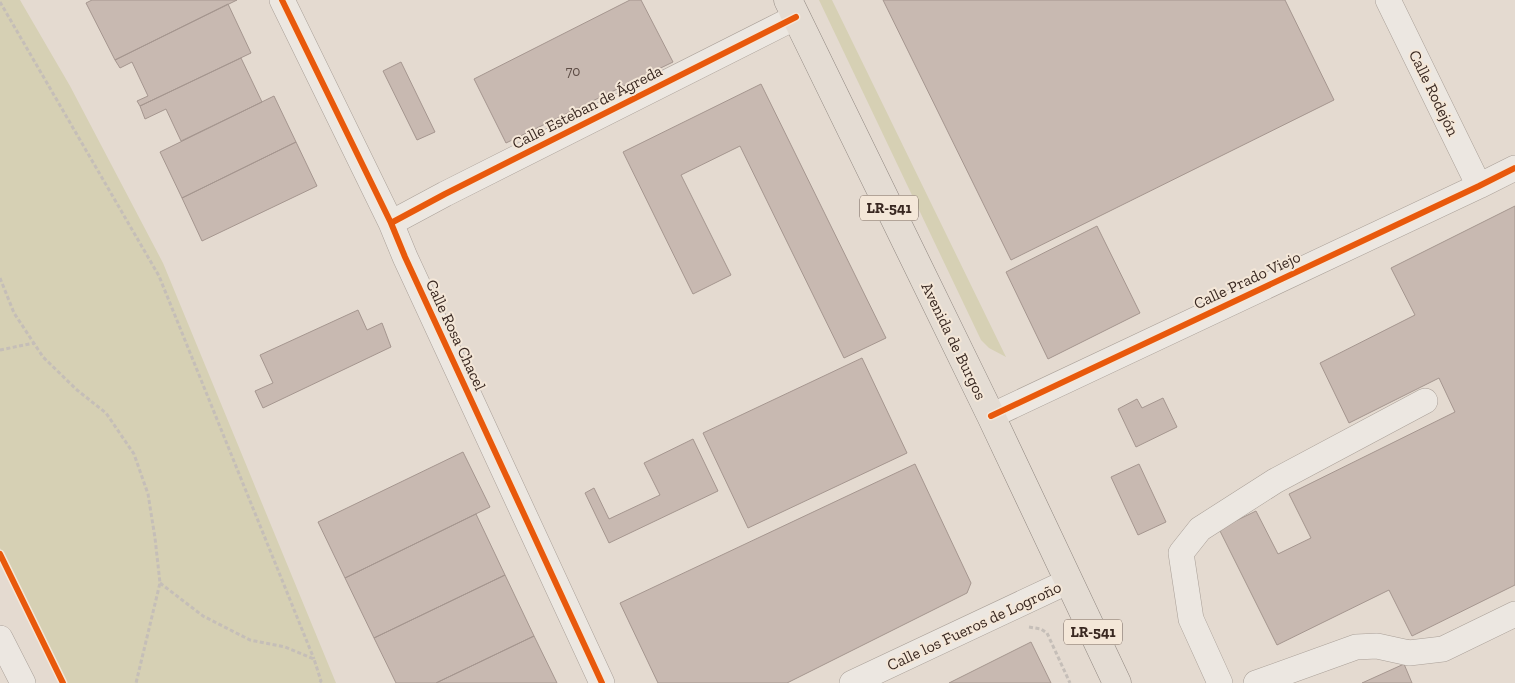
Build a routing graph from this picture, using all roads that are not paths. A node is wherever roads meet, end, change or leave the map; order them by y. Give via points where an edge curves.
1 (282, 0) edge
2 (1388, 0) edge
3 (792, 9) edge
4 (1515, 168) edge
5 (1479, 186) junction
6 (392, 223) junction
7 (1425, 401) dead end
8 (991, 416) junction
9 (1068, 581) junction
10 (1515, 614) edge
11 (0, 638) edge
12 (23, 683) edge
13 (602, 683) edge
14 (852, 683) edge
15 (1117, 683) edge
16 (1220, 683) edge
17 (1256, 683) edge

1 - 6 street, Calle Rosa Chacel
2 - 5 street, Calle Rodejón
3 - 6 street, Calle Esteban de Ágreda
3 - 8 main road, Avenida de Burgos / LR-541
4 - 5 street, Calle Prado Viejo
5 - 8 street, Calle Prado Viejo
6 - 13 street, Calle Rosa Chacel
7 - 16 street via 1275,481 1200,529 1181,553 1191,619
8 - 9 main road, Avenida de Burgos / LR-541
9 - 14 street, Calle los Fueros de Logroño
9 - 15 main road, Avenida de Burgos / LR-541
10 - 17 street via 1442,649 1409,653 1377,646 1356,647
11 - 12 street

